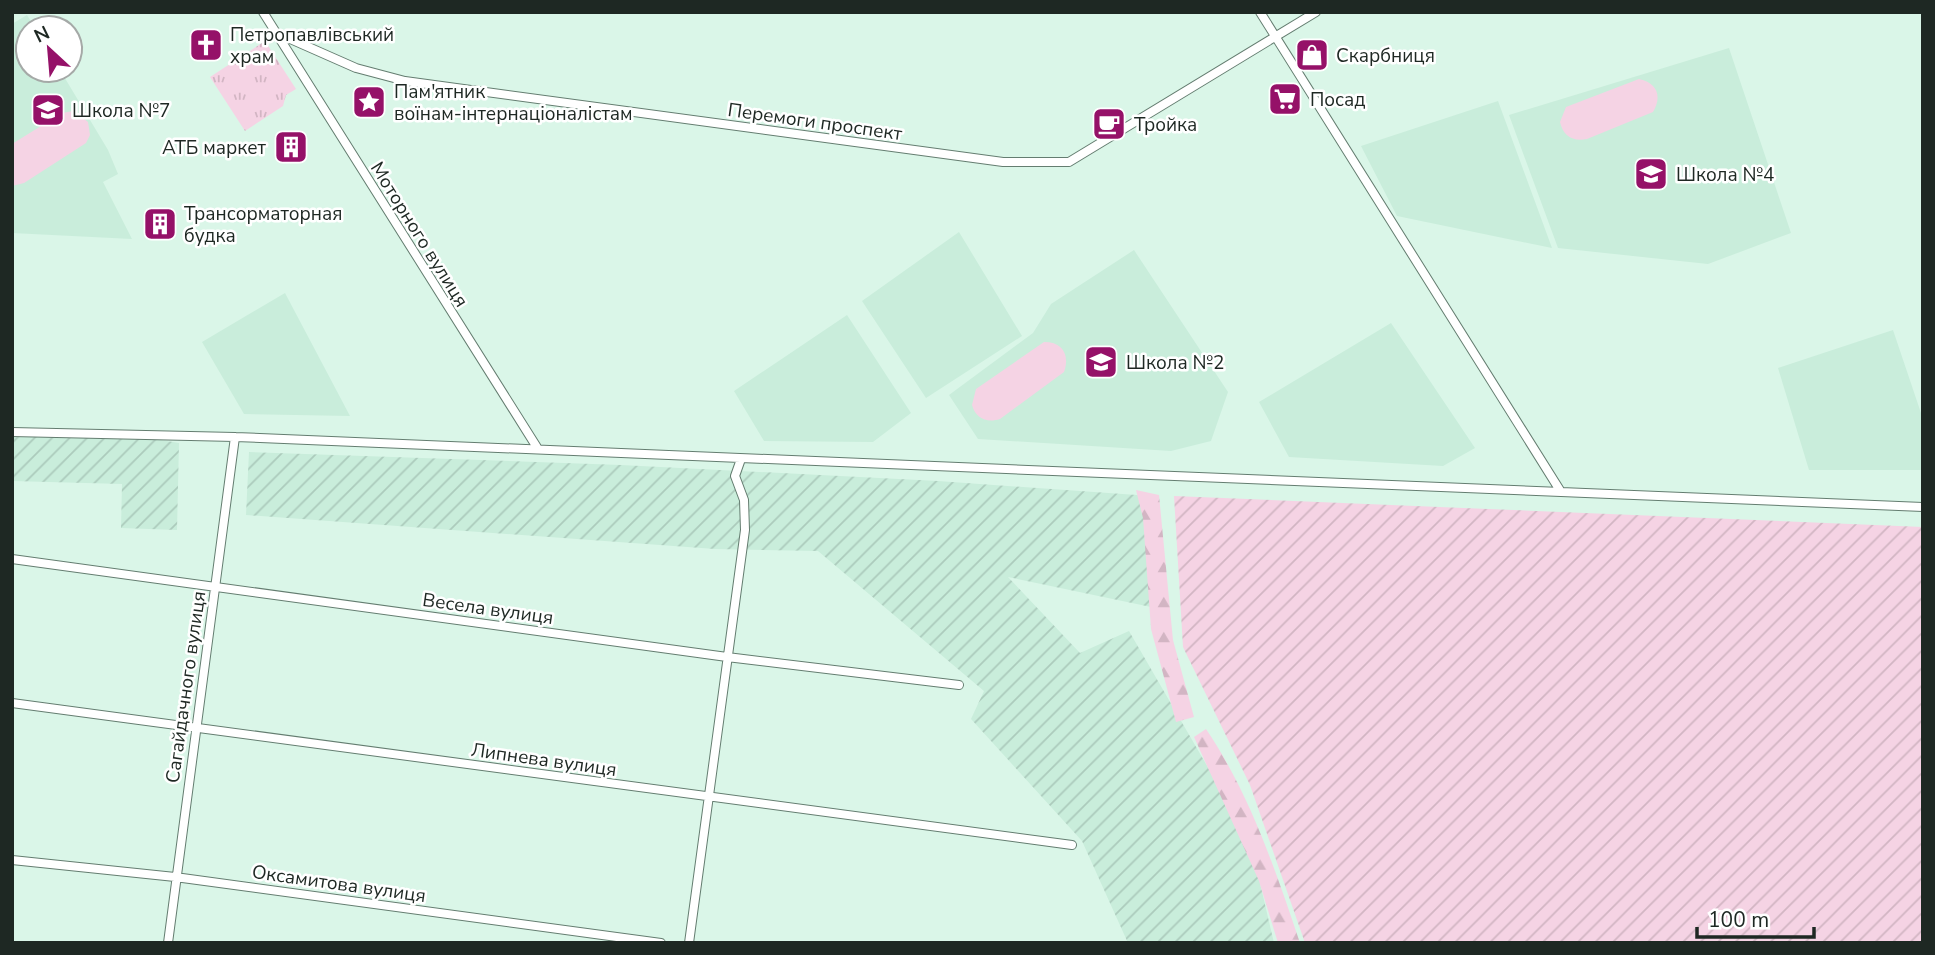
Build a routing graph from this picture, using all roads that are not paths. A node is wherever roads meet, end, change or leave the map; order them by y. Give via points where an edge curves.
1 (263, 12) edge
2 (1260, 12) edge
3 (1317, 12) edge
4 (279, 34) junction
5 (1277, 38) junction
6 (12, 432) edge
7 (235, 437) junction
8 (537, 449) junction
9 (741, 459) junction
10 (1561, 492) junction
11 (1923, 506) edge
12 (12, 559) edge
13 (214, 586) junction
14 (727, 657) junction
15 (959, 685) dead end
16 (12, 703) edge
17 (195, 728) junction
18 (711, 797) junction
19 (1072, 845) dead end
20 (12, 860) edge
21 (176, 877) junction
22 (168, 943) edge
23 (661, 943) edge
24 (689, 943) edge

1 - 4 street, Моторного вулиця
2 - 5 street
3 - 5 street, Перемоги проспект
4 - 5 street, Перемоги проспект via 356,68 405,81 1003,162 1069,162
4 - 8 street, Моторного вулиця
5 - 10 street
6 - 7 street
7 - 8 street
7 - 13 street, Сагайдачного вулиця
8 - 9 street
9 - 10 street
9 - 14 street via 735,476 744,500 745,530
10 - 11 street
12 - 13 street, Весела вулиця
13 - 14 street, Весела вулиця
13 - 17 street, Сагайдачного вулиця
14 - 15 street, Весела вулиця
14 - 18 street
16 - 17 street, Липнева вулиця
17 - 18 street, Липнева вулиця
17 - 21 street, Сагайдачного вулиця
18 - 19 street, Липнева вулиця
18 - 24 street
20 - 21 street, Оксамитова вулиця
21 - 22 street, Сагайдачного вулиця
21 - 23 street, Оксамитова вулиця

